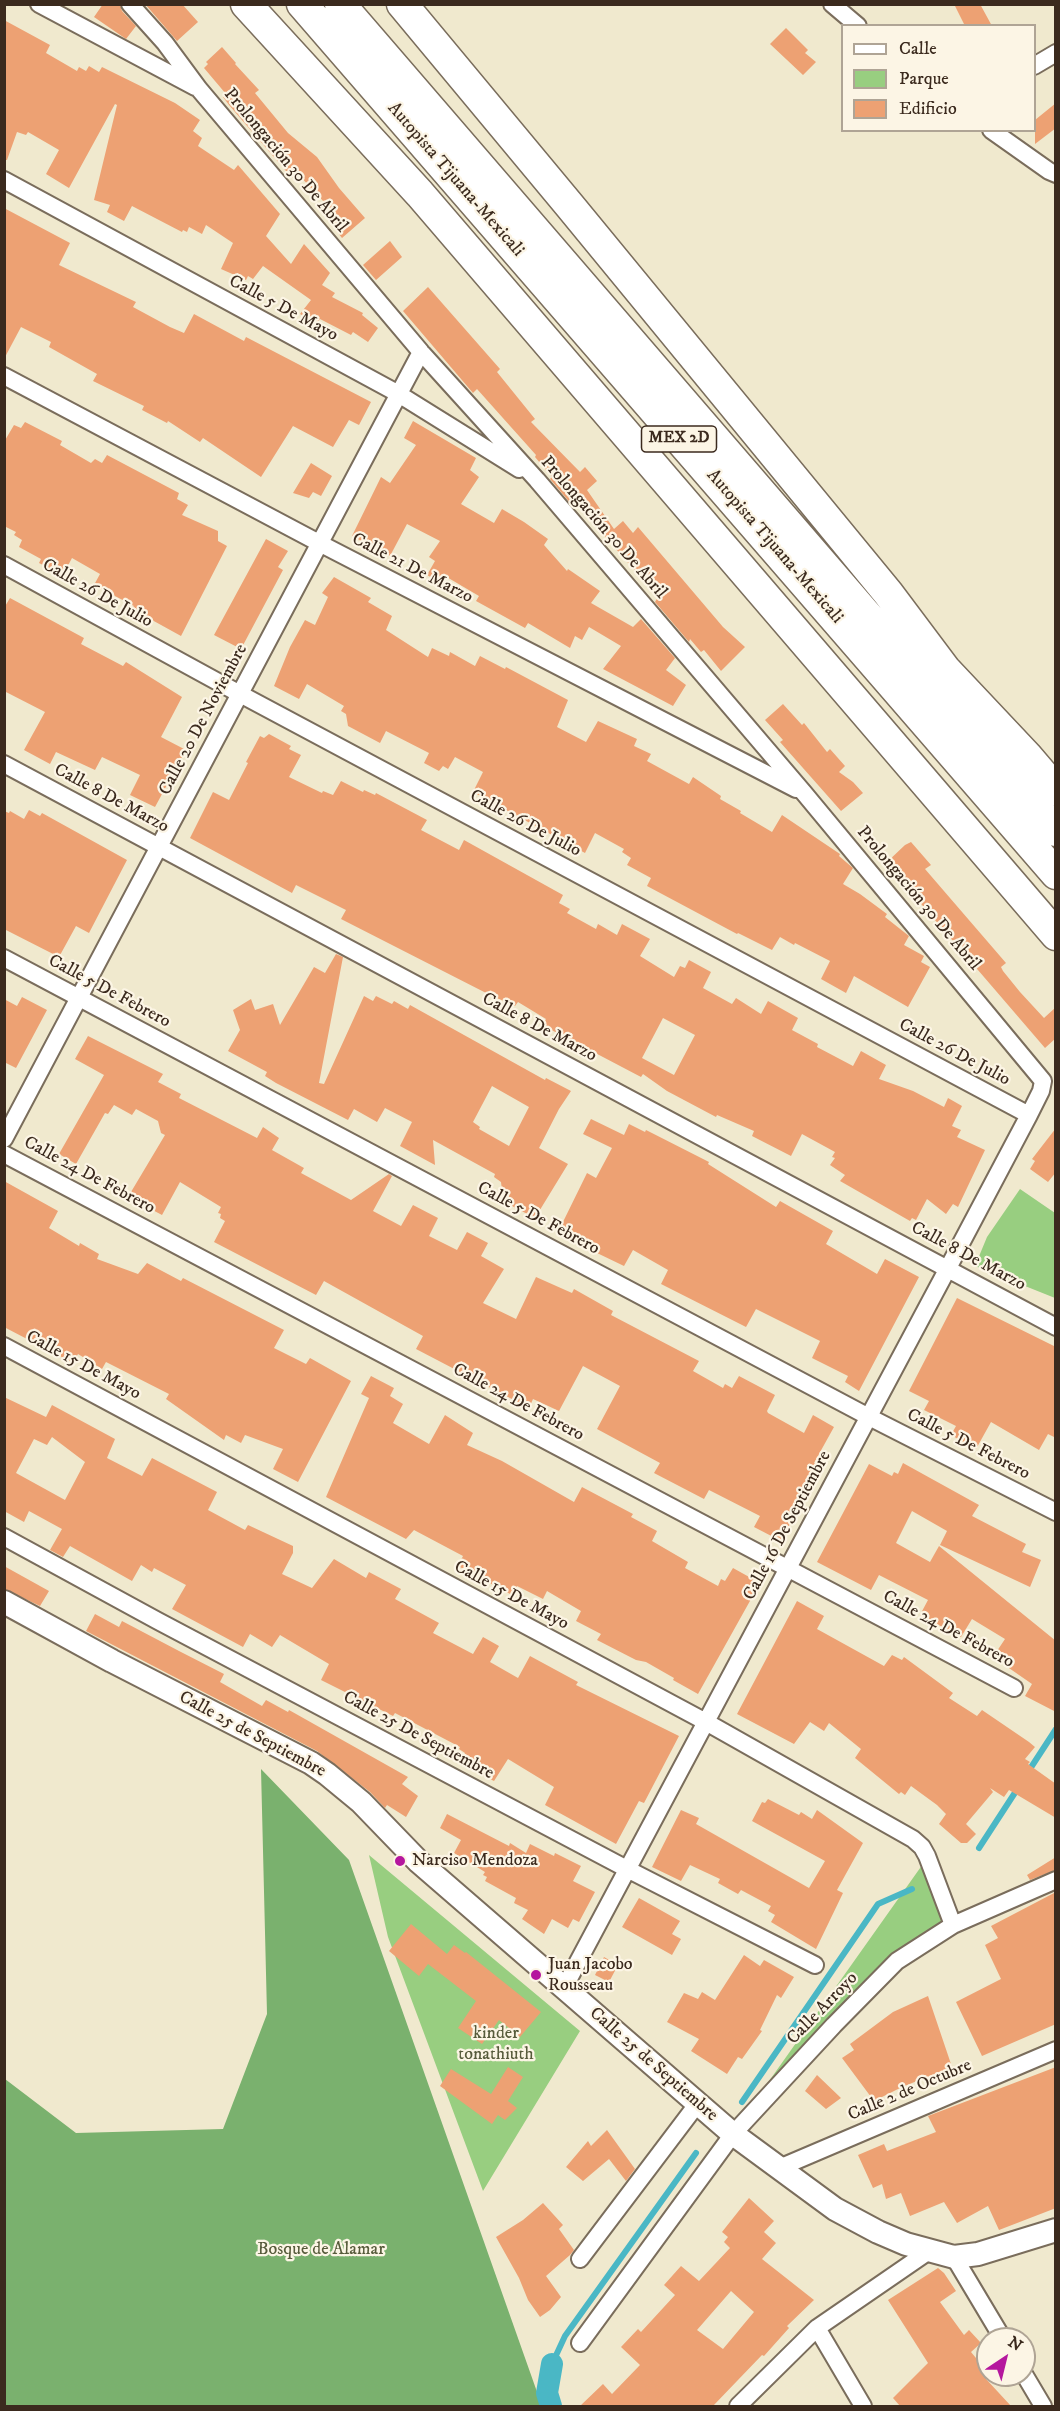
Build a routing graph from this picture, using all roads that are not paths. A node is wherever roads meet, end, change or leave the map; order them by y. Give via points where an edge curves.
1 (39, 4) edge
2 (130, 4) edge
3 (246, 4) edge
4 (302, 4) edge
5 (340, 4) edge
6 (402, 4) edge
7 (832, 4) edge
8 (856, 24) edge
9 (1056, 54) edge
10 (1036, 65) edge
11 (199, 89) junction
12 (994, 132) edge
13 (1056, 174) edge
14 (4, 180) edge
15 (421, 352) junction
16 (4, 376) edge
17 (397, 393) junction
18 (537, 480) junction
19 (321, 544) junction
20 (4, 565) edge
21 (240, 694) junction
22 (4, 764) edge
23 (1056, 790) edge
24 (804, 793) junction
25 (1056, 831) edge
26 (159, 846) junction
27 (1056, 874) edge
28 (1056, 934) edge
29 (4, 958) edge
30 (81, 999) junction
31 (1043, 1081) joint
32 (1029, 1116) junction
33 (4, 1139) edge
34 (4, 1154) edge
35 (948, 1268) junction
36 (1056, 1327) edge
37 (4, 1346) edge
38 (869, 1417) junction
39 (1056, 1512) edge
40 (4, 1537) edge
41 (788, 1567) junction
42 (4, 1602) edge
43 (1014, 1688) dead end
44 (706, 1722) junction
45 (627, 1869) junction
46 (1056, 1880) edge
47 (953, 1925) junction
48 (815, 1965) dead end
49 (564, 1988) junction
50 (1056, 2050) edge
51 (698, 2103) junction
52 (733, 2134) junction
53 (779, 2168) junction
54 (1056, 2230) edge
55 (928, 2251) junction
56 (954, 2257) junction
57 (580, 2259) dead end
58 (996, 2327) edge
59 (817, 2328) junction
60 (580, 2343) dead end
61 (1032, 2387) edge
62 (738, 2406) edge
63 (863, 2406) edge
64 (1043, 2406) edge

1 - 11 street
2 - 11 street, Prolongación 30 De Abril
3 - 28 highway via 420,194
4 - 27 highway, Autopista Tijuana-Mexicali / MEX 2D
5 - 25 highway, Autopista Tijuana-Mexicali / MEX 2D
6 - 23 highway via 888,593 945,669
7 - 8 street
9 - 10 street
11 - 15 street, Prolongación 30 De Abril
12 - 13 street
14 - 17 street, Calle 5 De Mayo
15 - 17 street, Calle 20 De Noviembre
15 - 18 street, Prolongación 30 De Abril
16 - 19 street, Calle 21 De Marzo
17 - 18 street, Calle 5 De Mayo
17 - 19 street, Calle 20 De Noviembre
18 - 24 street, Prolongación 30 De Abril
19 - 21 street, Calle 20 De Noviembre
19 - 24 street, Calle 21 De Marzo
20 - 21 street, Calle 26 De Julio
21 - 26 street, Calle 20 De Noviembre
21 - 32 street, Calle 26 De Julio
22 - 26 street, Calle 8 De Marzo
24 - 31 street, Prolongación 30 De Abril
26 - 30 street, Calle 20 De Noviembre
26 - 35 street, Calle 8 De Marzo
29 - 30 street, Calle 5 De Febrero
30 - 33 street, Calle 20 De Noviembre
30 - 38 street, Calle 5 De Febrero
31 - 32 street, Calle 16 De Septiembre
32 - 35 street, Calle 16 De Septiembre
34 - 41 street, Calle 24 De Febrero
35 - 36 street, Calle 8 De Marzo
35 - 38 street, Calle 16 De Septiembre
37 - 44 street, Calle 15 De Mayo
38 - 39 street, Calle 5 De Febrero
38 - 41 street, Calle 16 De Septiembre
40 - 45 street, Calle 25 De Septiembre
41 - 43 street, Calle 24 De Febrero
41 - 44 street, Calle 16 De Septiembre
42 - 49 main road, Calle 25 de Septiembre via 327,1774 361,1802 419,1862
44 - 45 street, Calle 16 De Septiembre
44 - 47 street, Calle 15 De Mayo via 913,1839 927,1856
45 - 48 street, Calle 25 De Septiembre
45 - 49 street, Calle 16 De Septiembre
46 - 47 street, Calle Arroyo
47 - 52 street, Calle Arroyo via 897,1961
49 - 51 main road, Calle 25 de Septiembre
50 - 53 street, Calle 2 de Octubre
51 - 52 main road, Calle 25 de Septiembre
51 - 57 street
52 - 53 main road, Calle 25 de Septiembre
52 - 60 street, Calle Arroyo
53 - 55 main road, Calle 25 de Septiembre via 856,2221
54 - 56 main road via 978,2254
55 - 56 main road, Calle 25 de Septiembre
55 - 59 street
56 - 58 street
59 - 62 street
59 - 63 street
61 - 64 street

